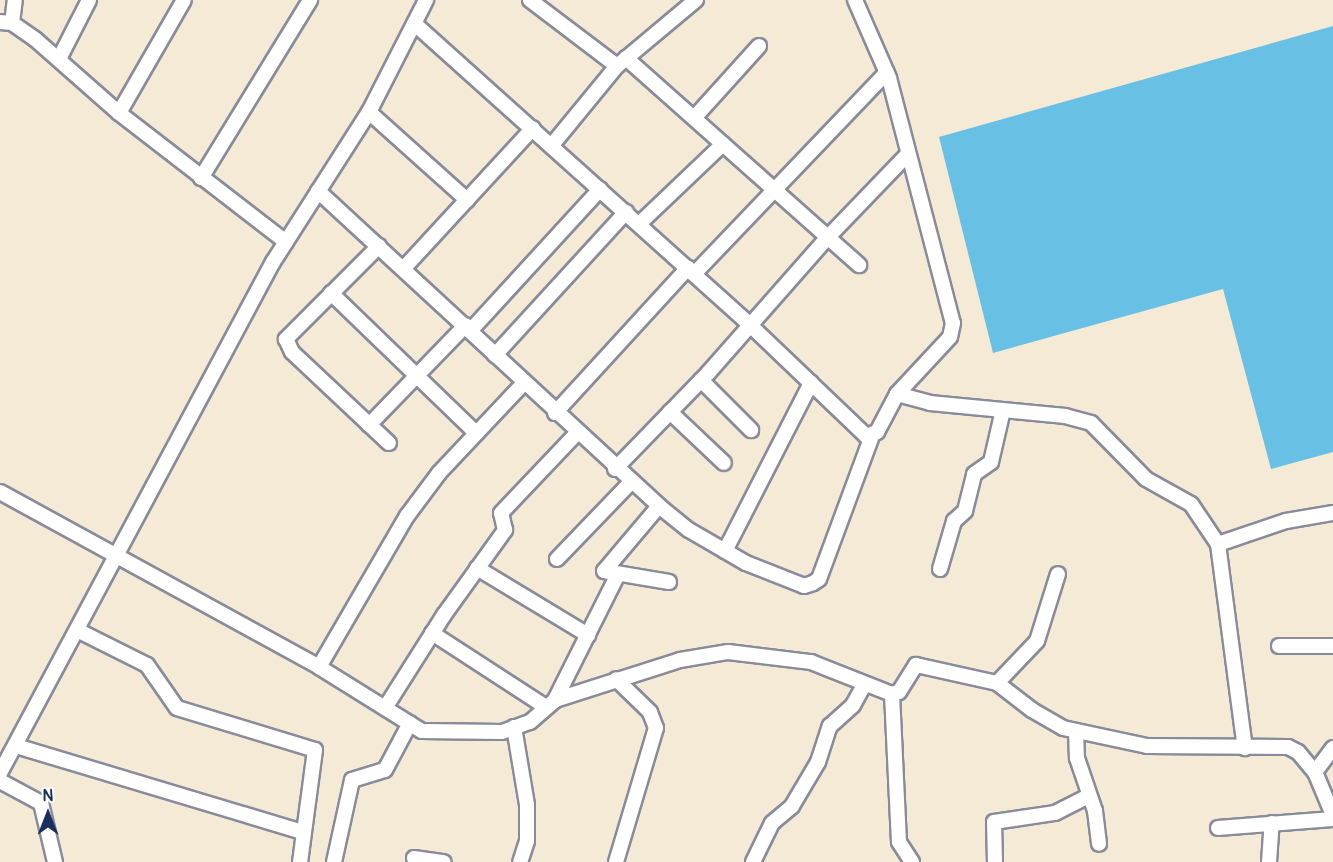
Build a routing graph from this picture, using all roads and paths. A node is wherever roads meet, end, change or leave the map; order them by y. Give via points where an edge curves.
1 (15, 0) edge
2 (89, 0) edge
3 (184, 0) edge
4 (310, 0) edge
5 (426, 0) edge
6 (530, 0) edge
7 (696, 0) edge
8 (855, 0) edge
9 (6, 22) edge
10 (416, 25) junction
11 (759, 46) dead end
12 (60, 57) junction
13 (622, 62) junction
14 (886, 72) junction
15 (369, 112) junction
16 (119, 113) junction
17 (694, 118) junction
18 (533, 128) junction
19 (723, 144) junction
20 (552, 145) junction
21 (908, 154) junction
22 (201, 178) junction
23 (600, 189) junction
24 (773, 189) junction
25 (318, 191) junction
26 (467, 200) junction
27 (626, 212) junction
28 (639, 224) junction
29 (828, 237) junction
30 (286, 242) junction
31 (379, 246) junction
32 (859, 265) dead end
33 (404, 268) junction
34 (691, 271) junction
35 (331, 293) junction
36 (749, 324) junction
37 (468, 327) junction
38 (495, 355) junction
39 (417, 375) junction
40 (701, 380) junction
41 (811, 383) junction
42 (523, 384) junction
43 (897, 394) junction
44 (1003, 410) junction
45 (670, 412) junction
46 (555, 413) junction
47 (369, 425) junction
48 (751, 430) dead end
49 (477, 433) junction
50 (577, 433) junction
51 (872, 436) junction
52 (388, 443) dead end
53 (724, 463) dead end
54 (615, 468) junction
55 (631, 482) junction
56 (0, 492) edge
57 (659, 506) junction
58 (1333, 513) edge
59 (1218, 544) junction
60 (726, 551) junction
61 (118, 558) junction
62 (557, 560) dead end
63 (477, 568) junction
64 (940, 569) dead end
65 (618, 574) junction
66 (1058, 574) dead end
67 (669, 582) dead end
68 (79, 631) junction
69 (432, 633) junction
70 (588, 635) junction
71 (1279, 646) dead end
72 (1333, 646) edge
73 (319, 667) junction
74 (616, 679) junction
75 (997, 683) junction
76 (864, 685) junction
77 (892, 694) junction
78 (551, 704) junction
79 (385, 708) junction
80 (410, 723) junction
81 (514, 728) junction
82 (1076, 730) junction
83 (16, 746) junction
84 (1245, 748) junction
85 (1333, 748) edge
86 (1315, 772) junction
87 (0, 773) edge
88 (0, 781) edge
89 (1088, 796) junction
90 (1333, 817) edge
91 (1272, 823) junction
92 (1218, 828) dead end
93 (302, 832) junction
94 (1099, 844) dead end
95 (414, 858) dead end
96 (55, 862) edge
97 (300, 862) edge
98 (334, 862) edge
99 (444, 862) edge
100 (520, 862) edge
101 (616, 862) edge
102 (753, 862) edge
103 (912, 862) edge
104 (995, 862) edge
105 (1269, 862) edge

1 - 9 street
2 - 12 street
3 - 16 street
4 - 22 street
5 - 10 street
6 - 13 street
7 - 13 street
8 - 14 street
9 - 12 street
10 - 15 street
10 - 18 street
11 - 17 street
12 - 16 street
13 - 17 street
13 - 20 street
14 - 21 street
14 - 24 street
15 - 25 street
15 - 26 street
16 - 22 street
17 - 19 street
18 - 20 street
18 - 26 street
19 - 24 street
19 - 28 street
20 - 23 street
21 - 29 street
21 - 43 street via 953,323 942,348
22 - 30 street
23 - 27 street
23 - 37 street
24 - 29 street
24 - 34 street
25 - 30 street
25 - 31 street
26 - 33 street
27 - 28 street
27 - 38 street
28 - 34 street
29 - 32 street
29 - 36 street
30 - 61 street
31 - 33 street
31 - 35 street
33 - 37 street
34 - 36 street
34 - 46 street
35 - 39 street
35 - 47 street via 289,334 286,345
36 - 40 street
36 - 41 street
37 - 38 street
37 - 39 street
38 - 42 street
39 - 47 street
39 - 49 street
40 - 45 street
40 - 48 street
41 - 51 street via 866,435
41 - 60 street
42 - 46 street
42 - 49 street
43 - 44 street via 930,403
43 - 51 street
44 - 59 street via 1091,423 1146,479 1191,504
44 - 64 street via 991,462 974,474 966,511 954,521
45 - 53 street
45 - 54 street
46 - 50 street
47 - 52 street
49 - 73 street via 439,473 407,516
50 - 54 street
50 - 63 street via 501,513 505,530
51 - 60 street via 819,579 804,585
54 - 55 street
55 - 57 street
55 - 62 street
56 - 61 street
57 - 60 street via 689,530
57 - 65 street via 604,571
58 - 59 street via 1286,521
59 - 84 street
61 - 68 street
61 - 73 street
63 - 69 street
63 - 70 street
65 - 67 street
65 - 70 street
66 - 75 street via 1037,641
68 - 83 street
68 - 93 street via 147,665 177,708 315,750
69 - 78 street
69 - 79 street
70 - 78 street
71 - 72 street
73 - 79 street
74 - 76 street via 680,660 752,652 811,662
74 - 78 street
74 - 101 street via 650,712 656,728
75 - 77 street via 916,665 899,692
75 - 82 street via 1032,710
76 - 77 street
76 - 102 street via 853,705 830,726 818,762 792,806 772,824
77 - 103 street via 899,843
78 - 81 street via 530,722
79 - 80 street
80 - 81 street via 423,731 459,734
80 - 98 street via 385,770 352,780
81 - 100 street via 527,805 527,841
82 - 84 street via 1147,746
82 - 89 street via 1077,758
83 - 87 street
83 - 93 street
84 - 86 street via 1288,747 1298,752
85 - 86 street
86 - 90 street
88 - 96 street via 41,803
89 - 94 street via 1095,812
89 - 104 street via 1055,813 994,822
90 - 91 street
91 - 92 street
91 - 105 street
93 - 97 street
95 - 99 street

